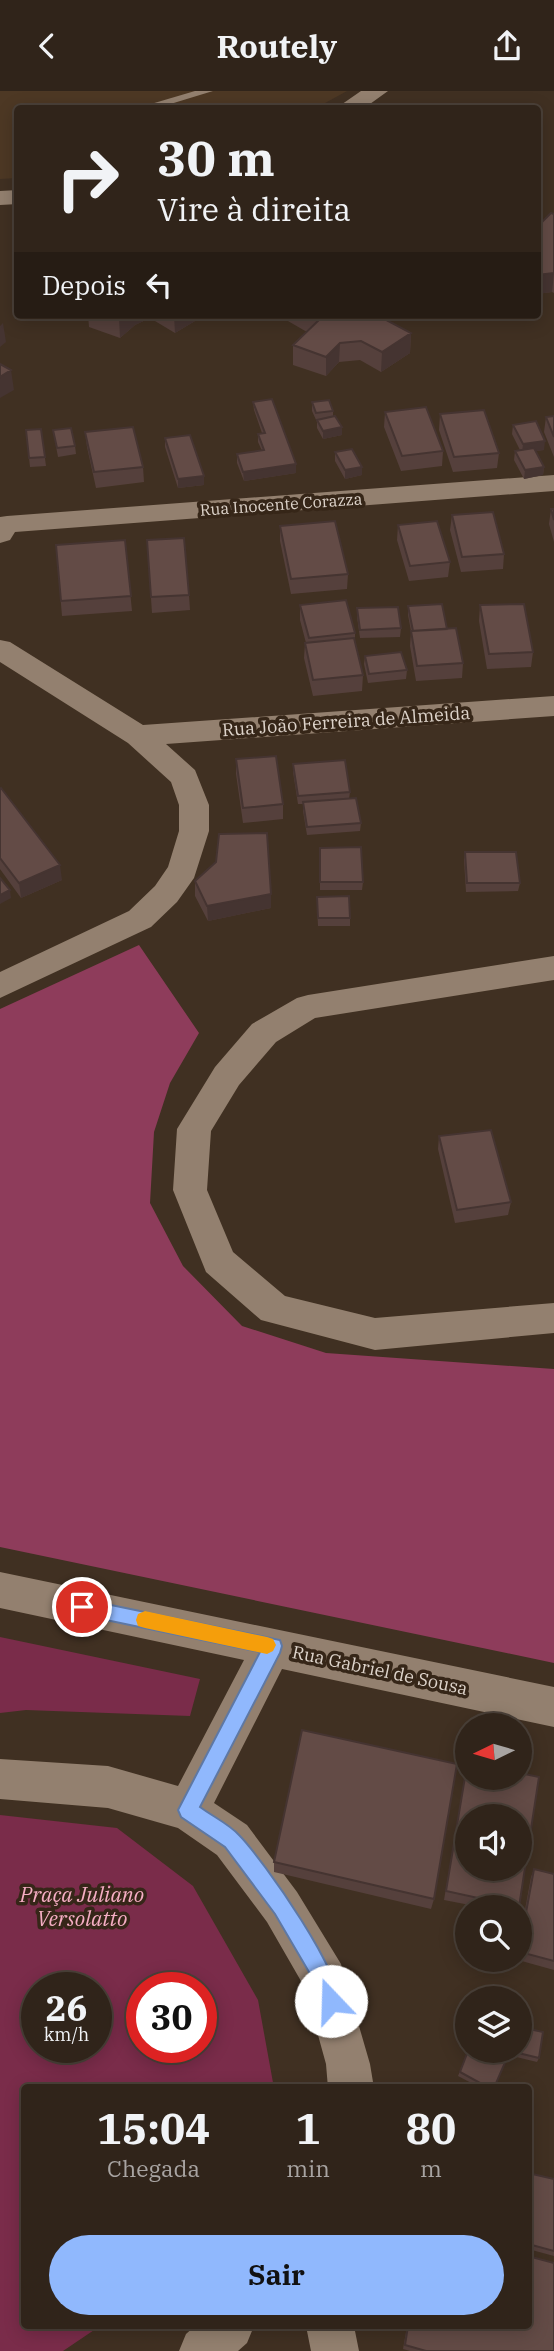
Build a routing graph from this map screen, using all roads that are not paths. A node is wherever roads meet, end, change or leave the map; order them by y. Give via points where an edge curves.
1 (208, 91) edge
2 (377, 91) edge
3 (154, 105) edge
4 (353, 105) edge
5 (554, 483) edge
6 (2, 522) edge
7 (0, 649) edge
8 (554, 706) edge
9 (138, 736) junction
10 (554, 968) edge
11 (0, 986) edge
12 (554, 1318) edge
13 (0, 1590) edge
14 (273, 1646) junction
15 (554, 1707) edge
16 (0, 1779) edge
17 (188, 1810) junction
18 (350, 2084) edge
19 (227, 2329) edge
20 (331, 2329) edge
21 (202, 2351) edge
22 (335, 2351) edge

1 - 3 lane
2 - 4 street
5 - 6 street, Rua Inocente Corazza
7 - 9 street
8 - 9 street, Rua João Ferreira de Almeida
9 - 11 street via 184,777 194,805 194,831 183,870 140,919
10 - 12 street via 308,1007 264,1033 228,1076 194,1129 190,1190 219,1261 274,1309 375,1334
13 - 14 street, Rua Gabriel de Sousa
14 - 15 street, Rua Gabriel de Sousa
14 - 17 street
16 - 17 street via 108,1787
17 - 18 street via 232,1840 282,1907 325,1980
19 - 21 street
20 - 22 street

